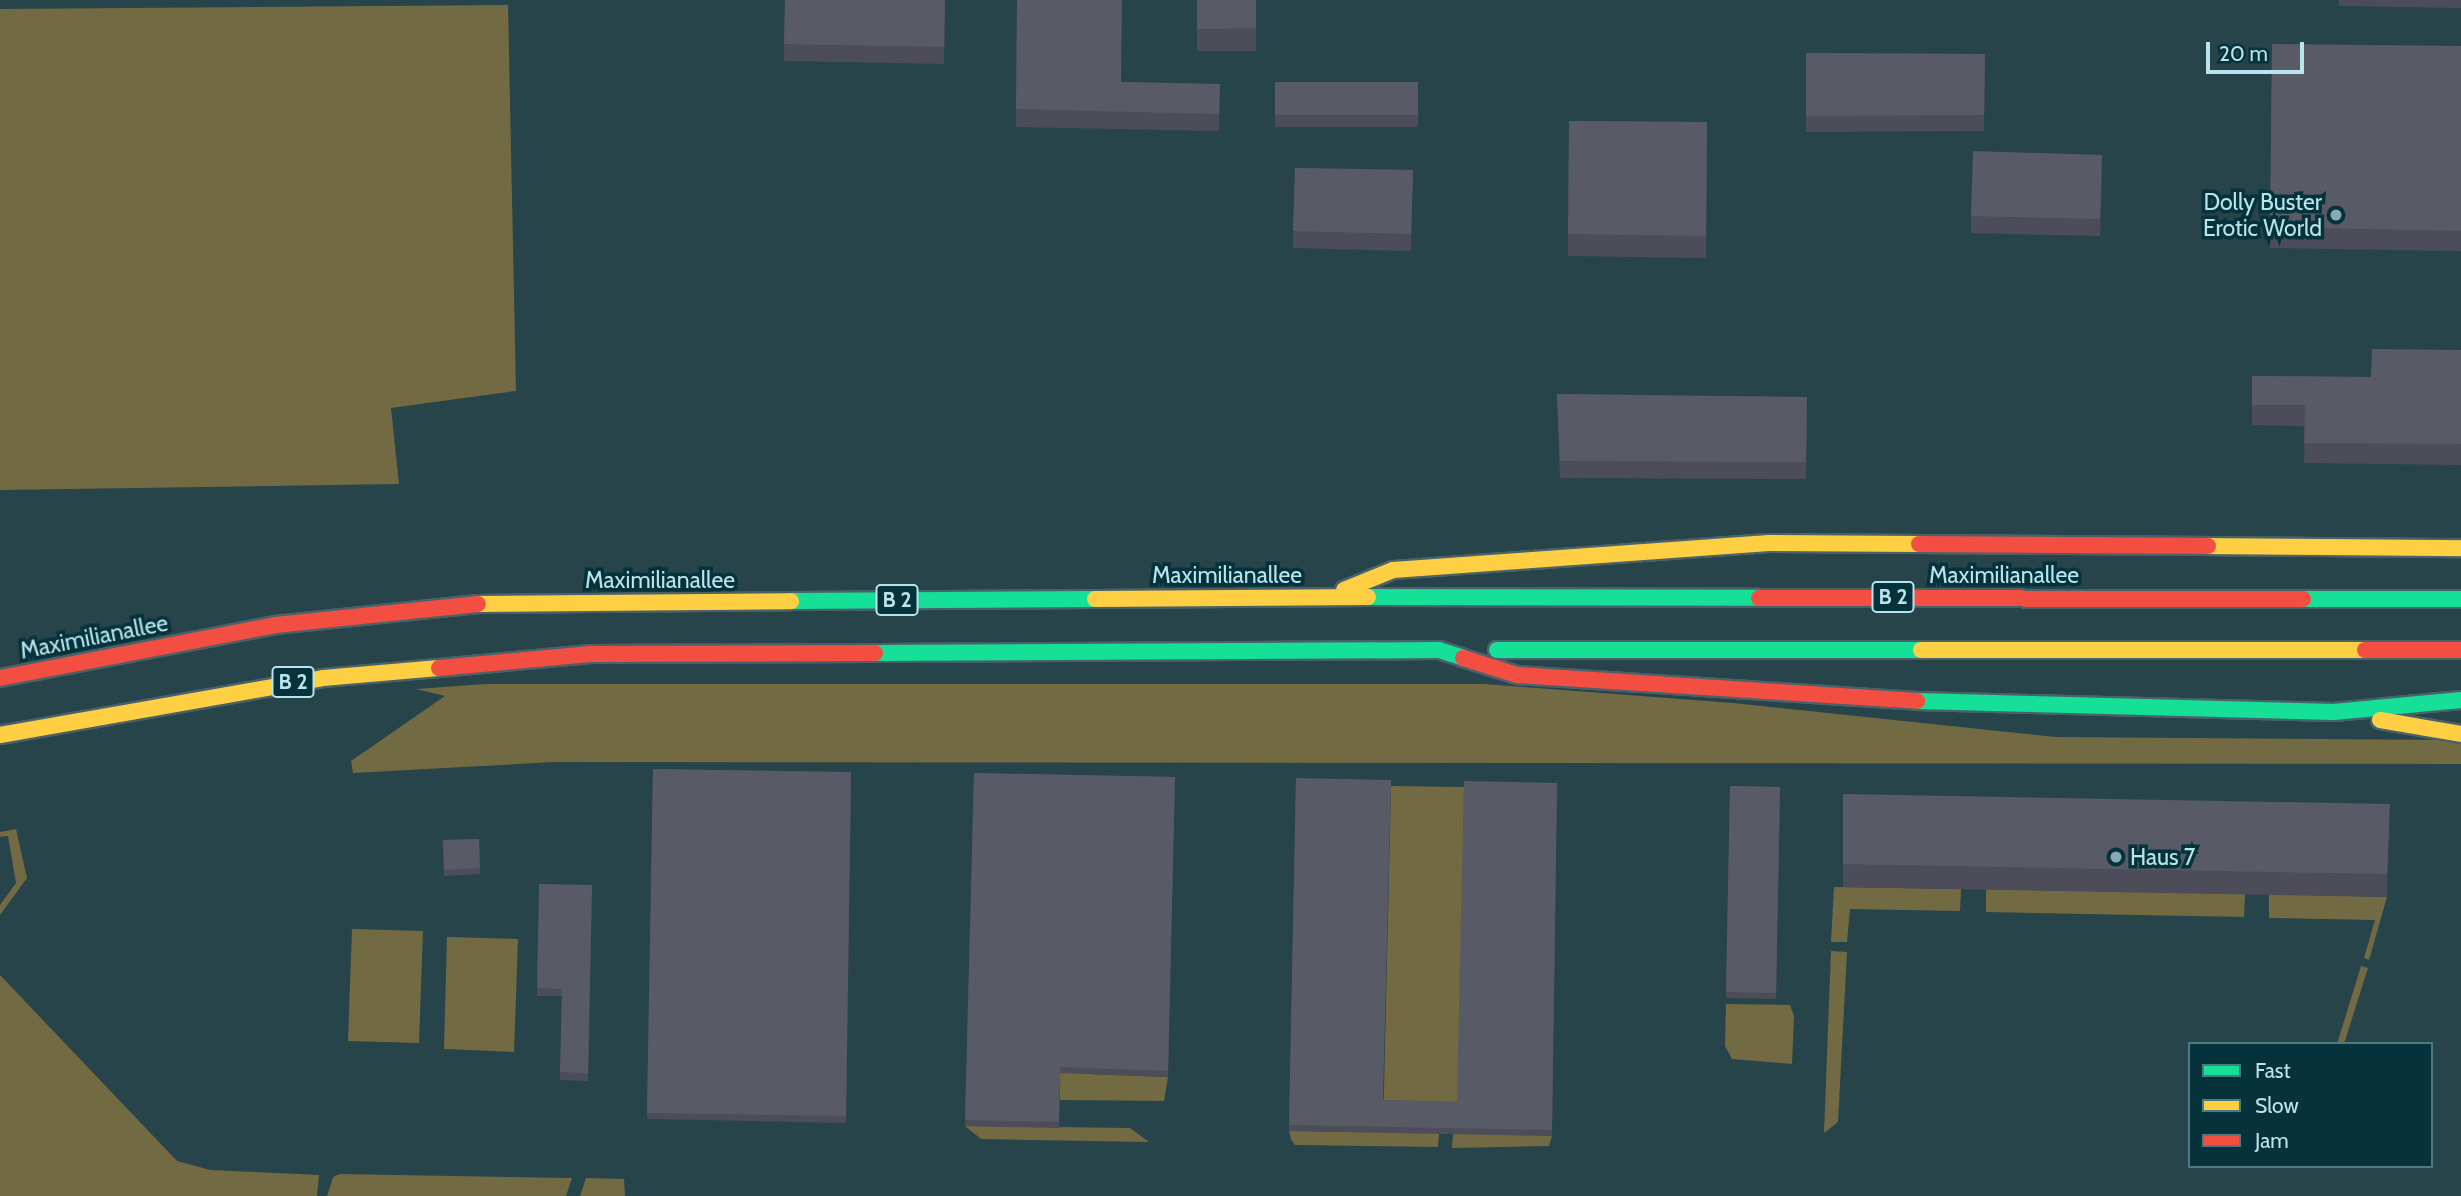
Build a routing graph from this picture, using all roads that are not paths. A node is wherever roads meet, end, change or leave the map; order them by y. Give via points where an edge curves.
1 (2461, 548) edge
2 (1325, 597) junction
3 (2461, 598) edge
4 (1439, 650) junction
5 (2461, 650) edge
6 (0, 678) edge
7 (2461, 700) edge
8 (2334, 712) junction
9 (2461, 734) edge
10 (0, 735) edge

1 - 2 highway via 1769,543 1393,570
2 - 3 highway, Maximilianallee / B 2
2 - 6 highway, Maximilianallee / B 2 via 468,604 275,625
4 - 5 highway, B 2
4 - 8 highway via 1531,676 1970,704
4 - 10 highway, B 2 via 590,654 323,678
7 - 8 highway
8 - 9 highway

